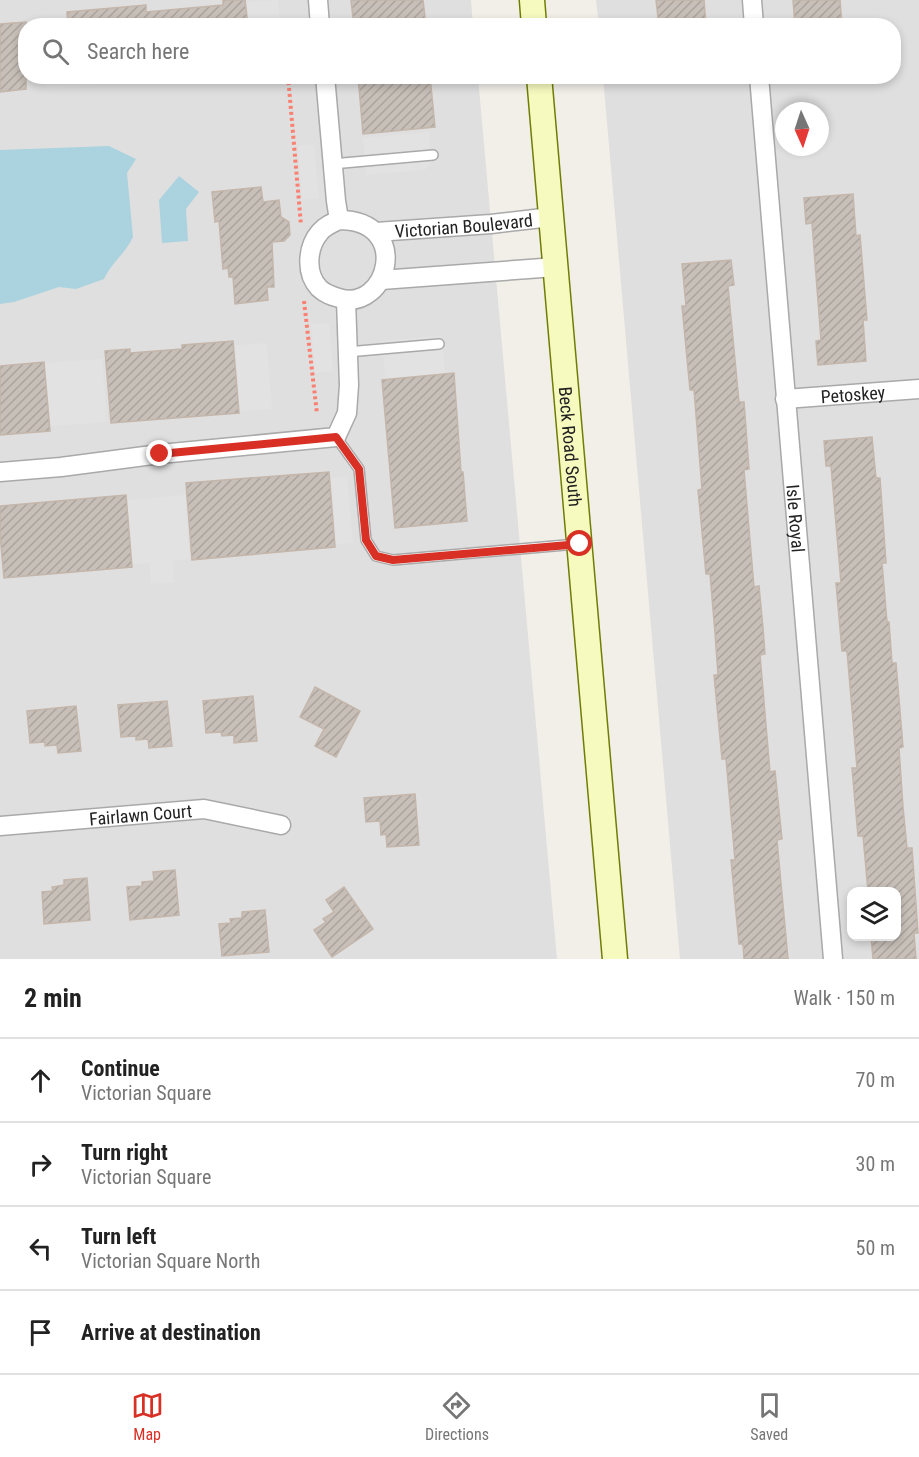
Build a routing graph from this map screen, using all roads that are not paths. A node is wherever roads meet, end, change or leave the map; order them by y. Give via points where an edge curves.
1 (318, 0) edge
2 (532, 0) edge
3 (752, 0) edge
4 (319, 18) edge
5 (533, 18) edge
6 (753, 18) edge
7 (326, 84) edge
8 (540, 84) edge
9 (760, 84) edge
10 (433, 155) dead end
11 (332, 164) junction
12 (551, 217) junction
13 (339, 220) junction
14 (376, 232) junction
15 (556, 267) junction
16 (381, 280) junction
17 (346, 300) junction
18 (439, 344) dead end
19 (347, 352) junction
20 (919, 389) edge
21 (785, 399) junction
22 (336, 437) junction
23 (0, 472) edge
24 (580, 544) junction
25 (280, 825) dead end
26 (0, 826) edge
27 (615, 959) edge
28 (833, 959) edge

1 - 4 street
2 - 5 main road
3 - 6 street
7 - 11 street
8 - 12 main road, Beck Road South
9 - 21 street, Isle Royal
10 - 11 lane
11 - 13 street
12 - 14 street, Victorian Boulevard
12 - 15 main road, Beck Road South
13 - 14 street via 354,220
13 - 17 street via 319,232 309,255 310,269 320,289
14 - 16 street via 386,255
15 - 16 street
15 - 24 main road, Beck Road South
16 - 17 street via 372,291
17 - 19 street
18 - 19 lane
19 - 22 street via 347,413
20 - 21 street, Petoskey
21 - 28 street, Isle Royal
22 - 23 street
22 - 24 lane via 359,469 366,540 376,556 393,560
24 - 27 main road, Beck Road South
25 - 26 street, Fairlawn Court via 204,809

